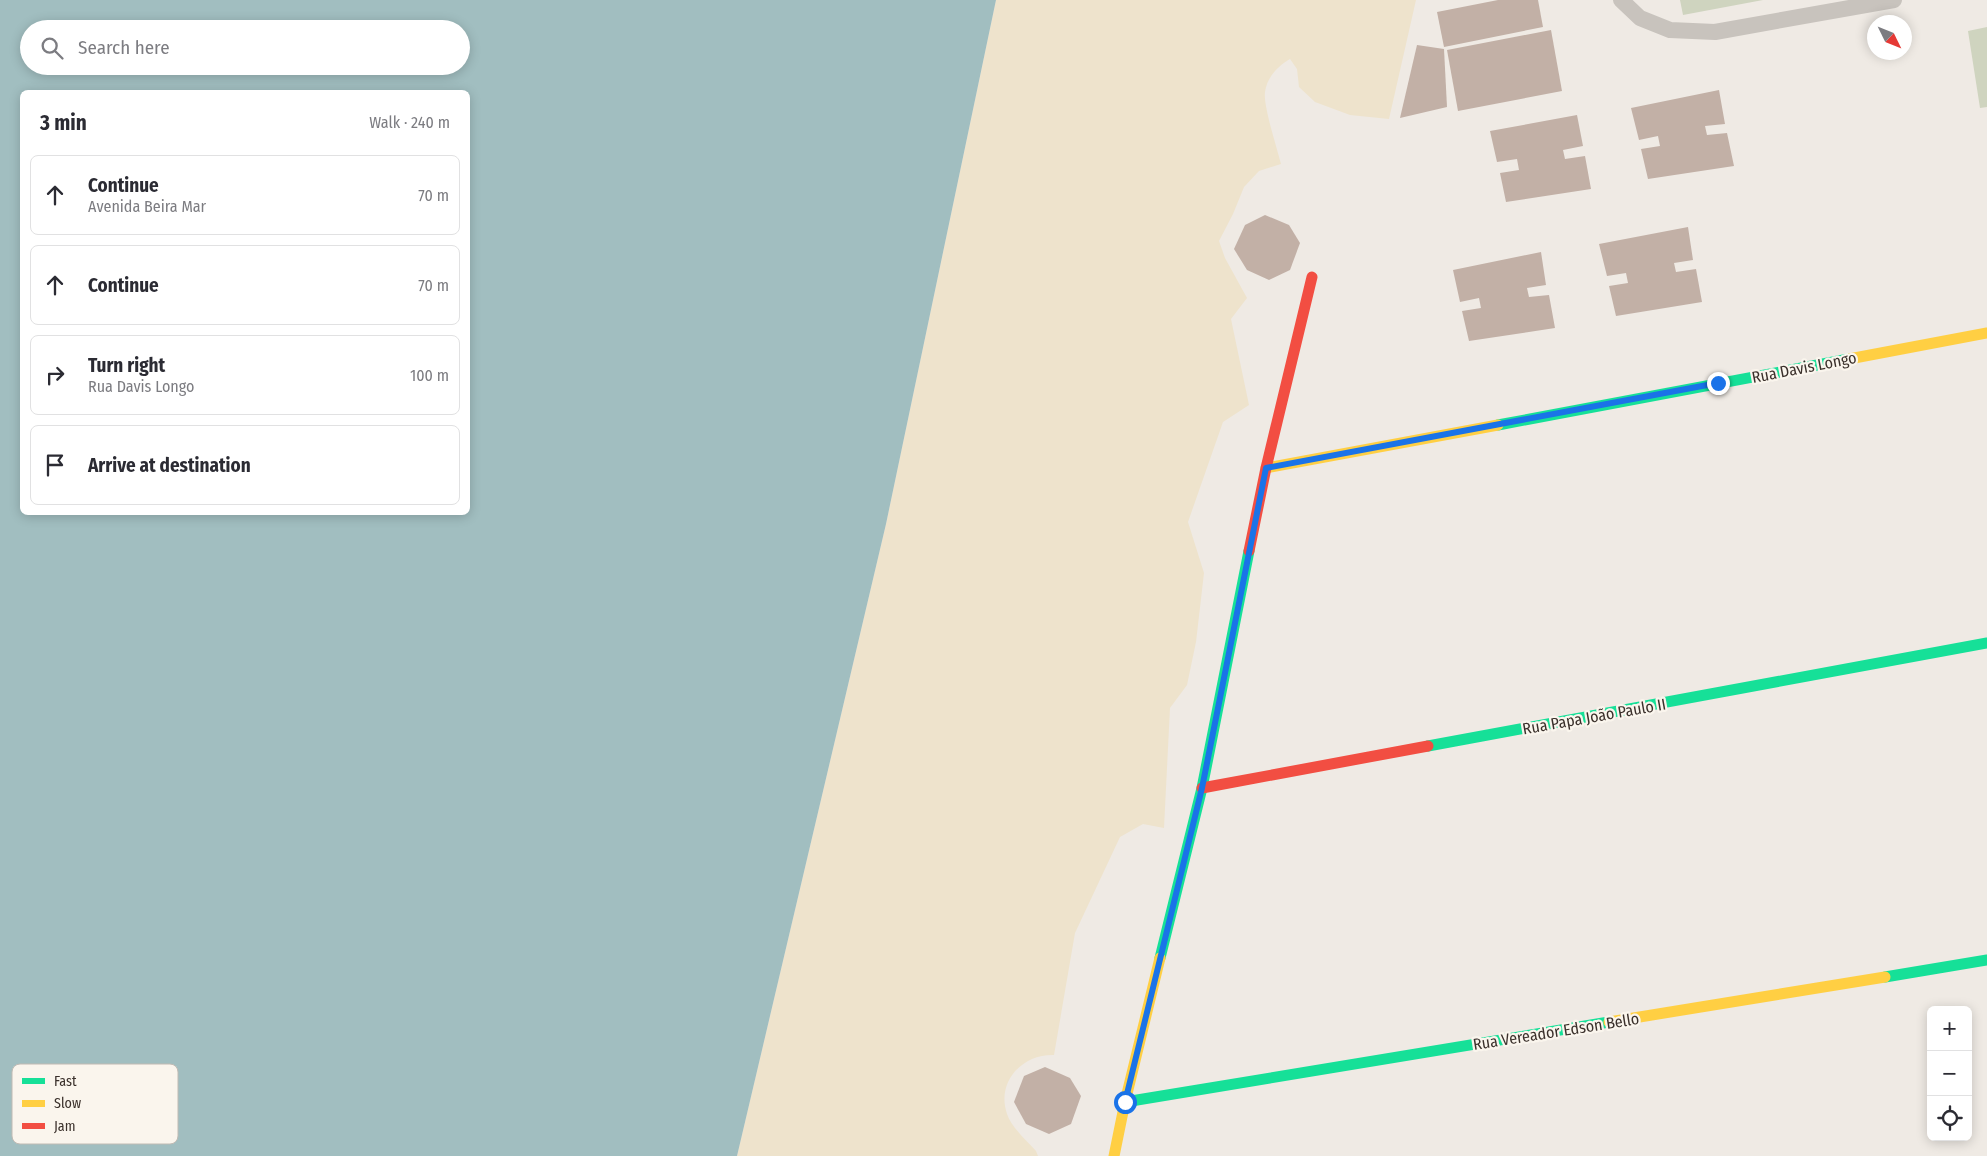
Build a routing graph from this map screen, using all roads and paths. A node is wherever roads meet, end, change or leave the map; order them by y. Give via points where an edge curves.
1 (1622, 0) edge
2 (1894, 0) edge
3 (1312, 278) dead end
4 (1987, 333) edge
5 (1266, 468) junction
6 (1987, 643) edge
7 (1202, 788) junction
8 (1987, 960) edge
9 (1125, 1102) junction
10 (1114, 1156) edge

1 - 2 lane via 1640,18 1670,30 1715,32
3 - 5 street
4 - 5 street, Rua Davis Longo
5 - 7 street
6 - 7 street, Rua Papa João Paulo II
7 - 9 street
8 - 9 street, Rua Vereador Edson Bello
9 - 10 street

